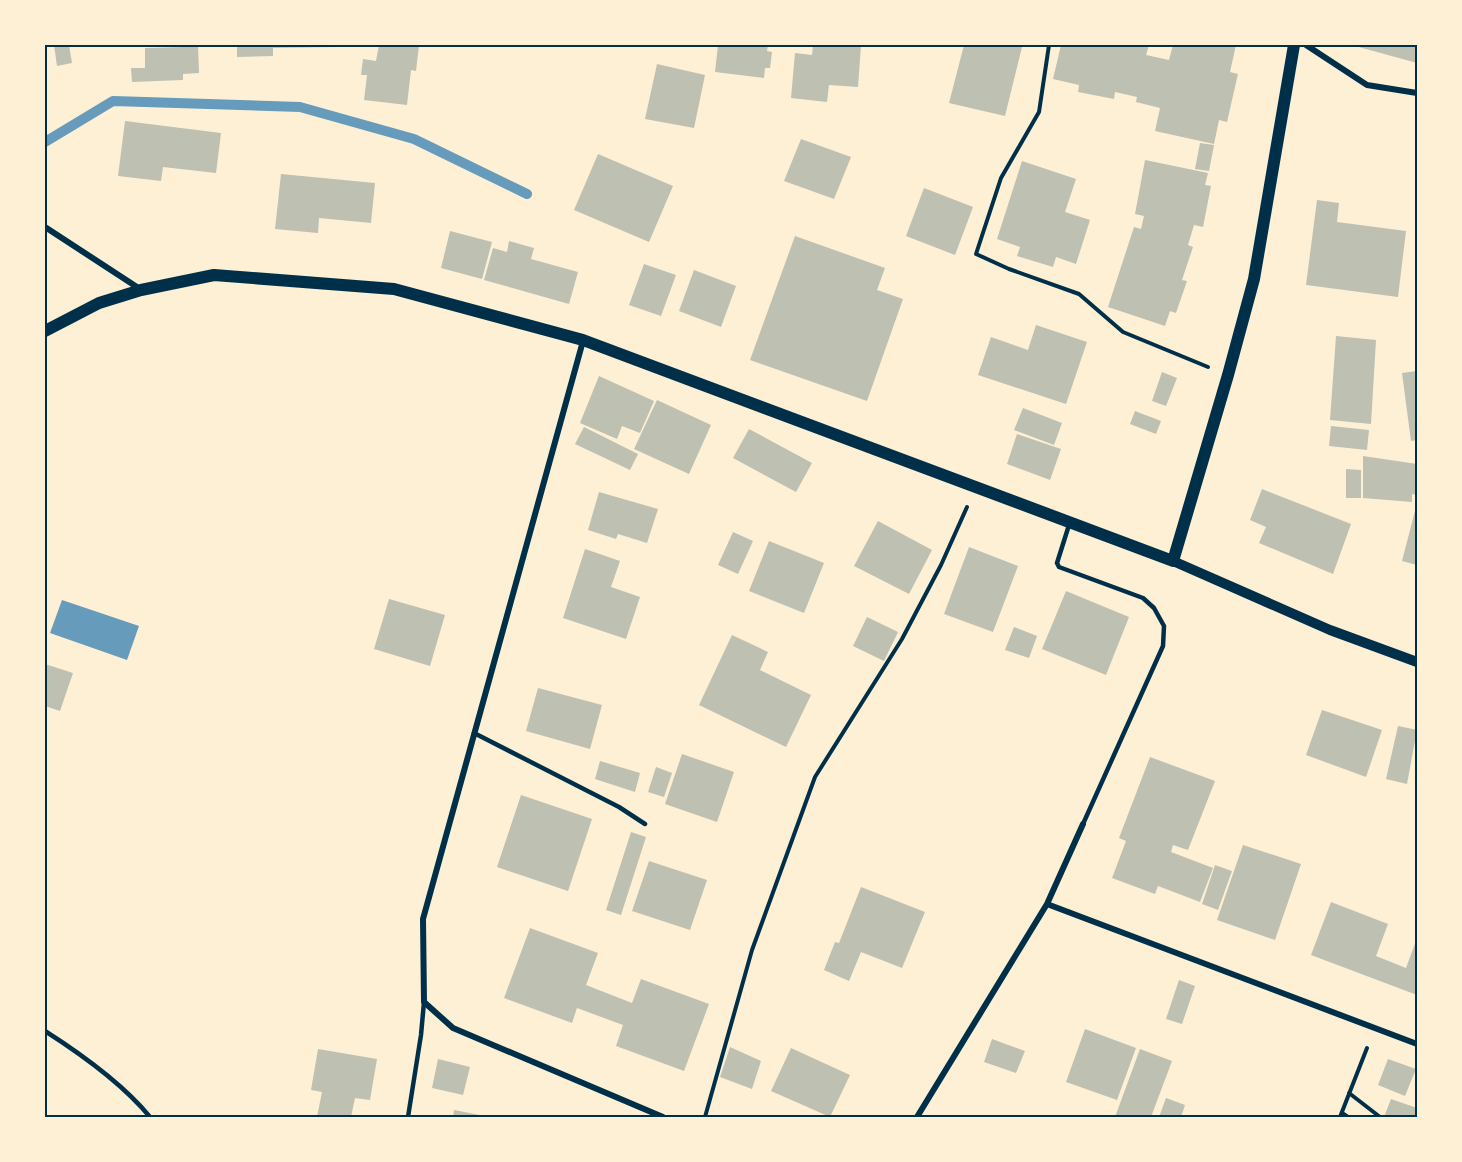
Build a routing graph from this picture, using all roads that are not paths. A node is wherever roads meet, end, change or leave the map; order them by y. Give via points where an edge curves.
1 (1294, 45) edge
2 (1306, 45) edge
3 (1417, 93) edge
4 (45, 227) edge
5 (141, 290) junction
6 (45, 331) edge
7 (584, 340) junction
8 (1070, 522) junction
9 (1173, 561) junction
10 (1417, 662) edge
11 (474, 733) junction
12 (645, 824) dead end
13 (1083, 824) joint
14 (1047, 904) junction
15 (424, 1002) junction
16 (45, 1031) edge
17 (1417, 1044) edge
18 (150, 1117) edge
19 (408, 1117) edge
20 (663, 1117) edge
21 (917, 1117) edge

1 - 9 main road via 1254,279
2 - 3 street via 1367,85
4 - 5 street
5 - 6 main road via 99,303
5 - 7 main road via 214,275 394,289
7 - 8 main road
7 - 11 street
8 - 9 main road
8 - 13 lane via 1059,567 1143,598 1164,626 1163,646
9 - 10 street via 1330,630
11 - 12 lane
11 - 15 street via 423,919
13 - 14 street
14 - 17 street
14 - 21 street
15 - 19 lane
15 - 20 street via 453,1028
16 - 18 lane via 69,1046

